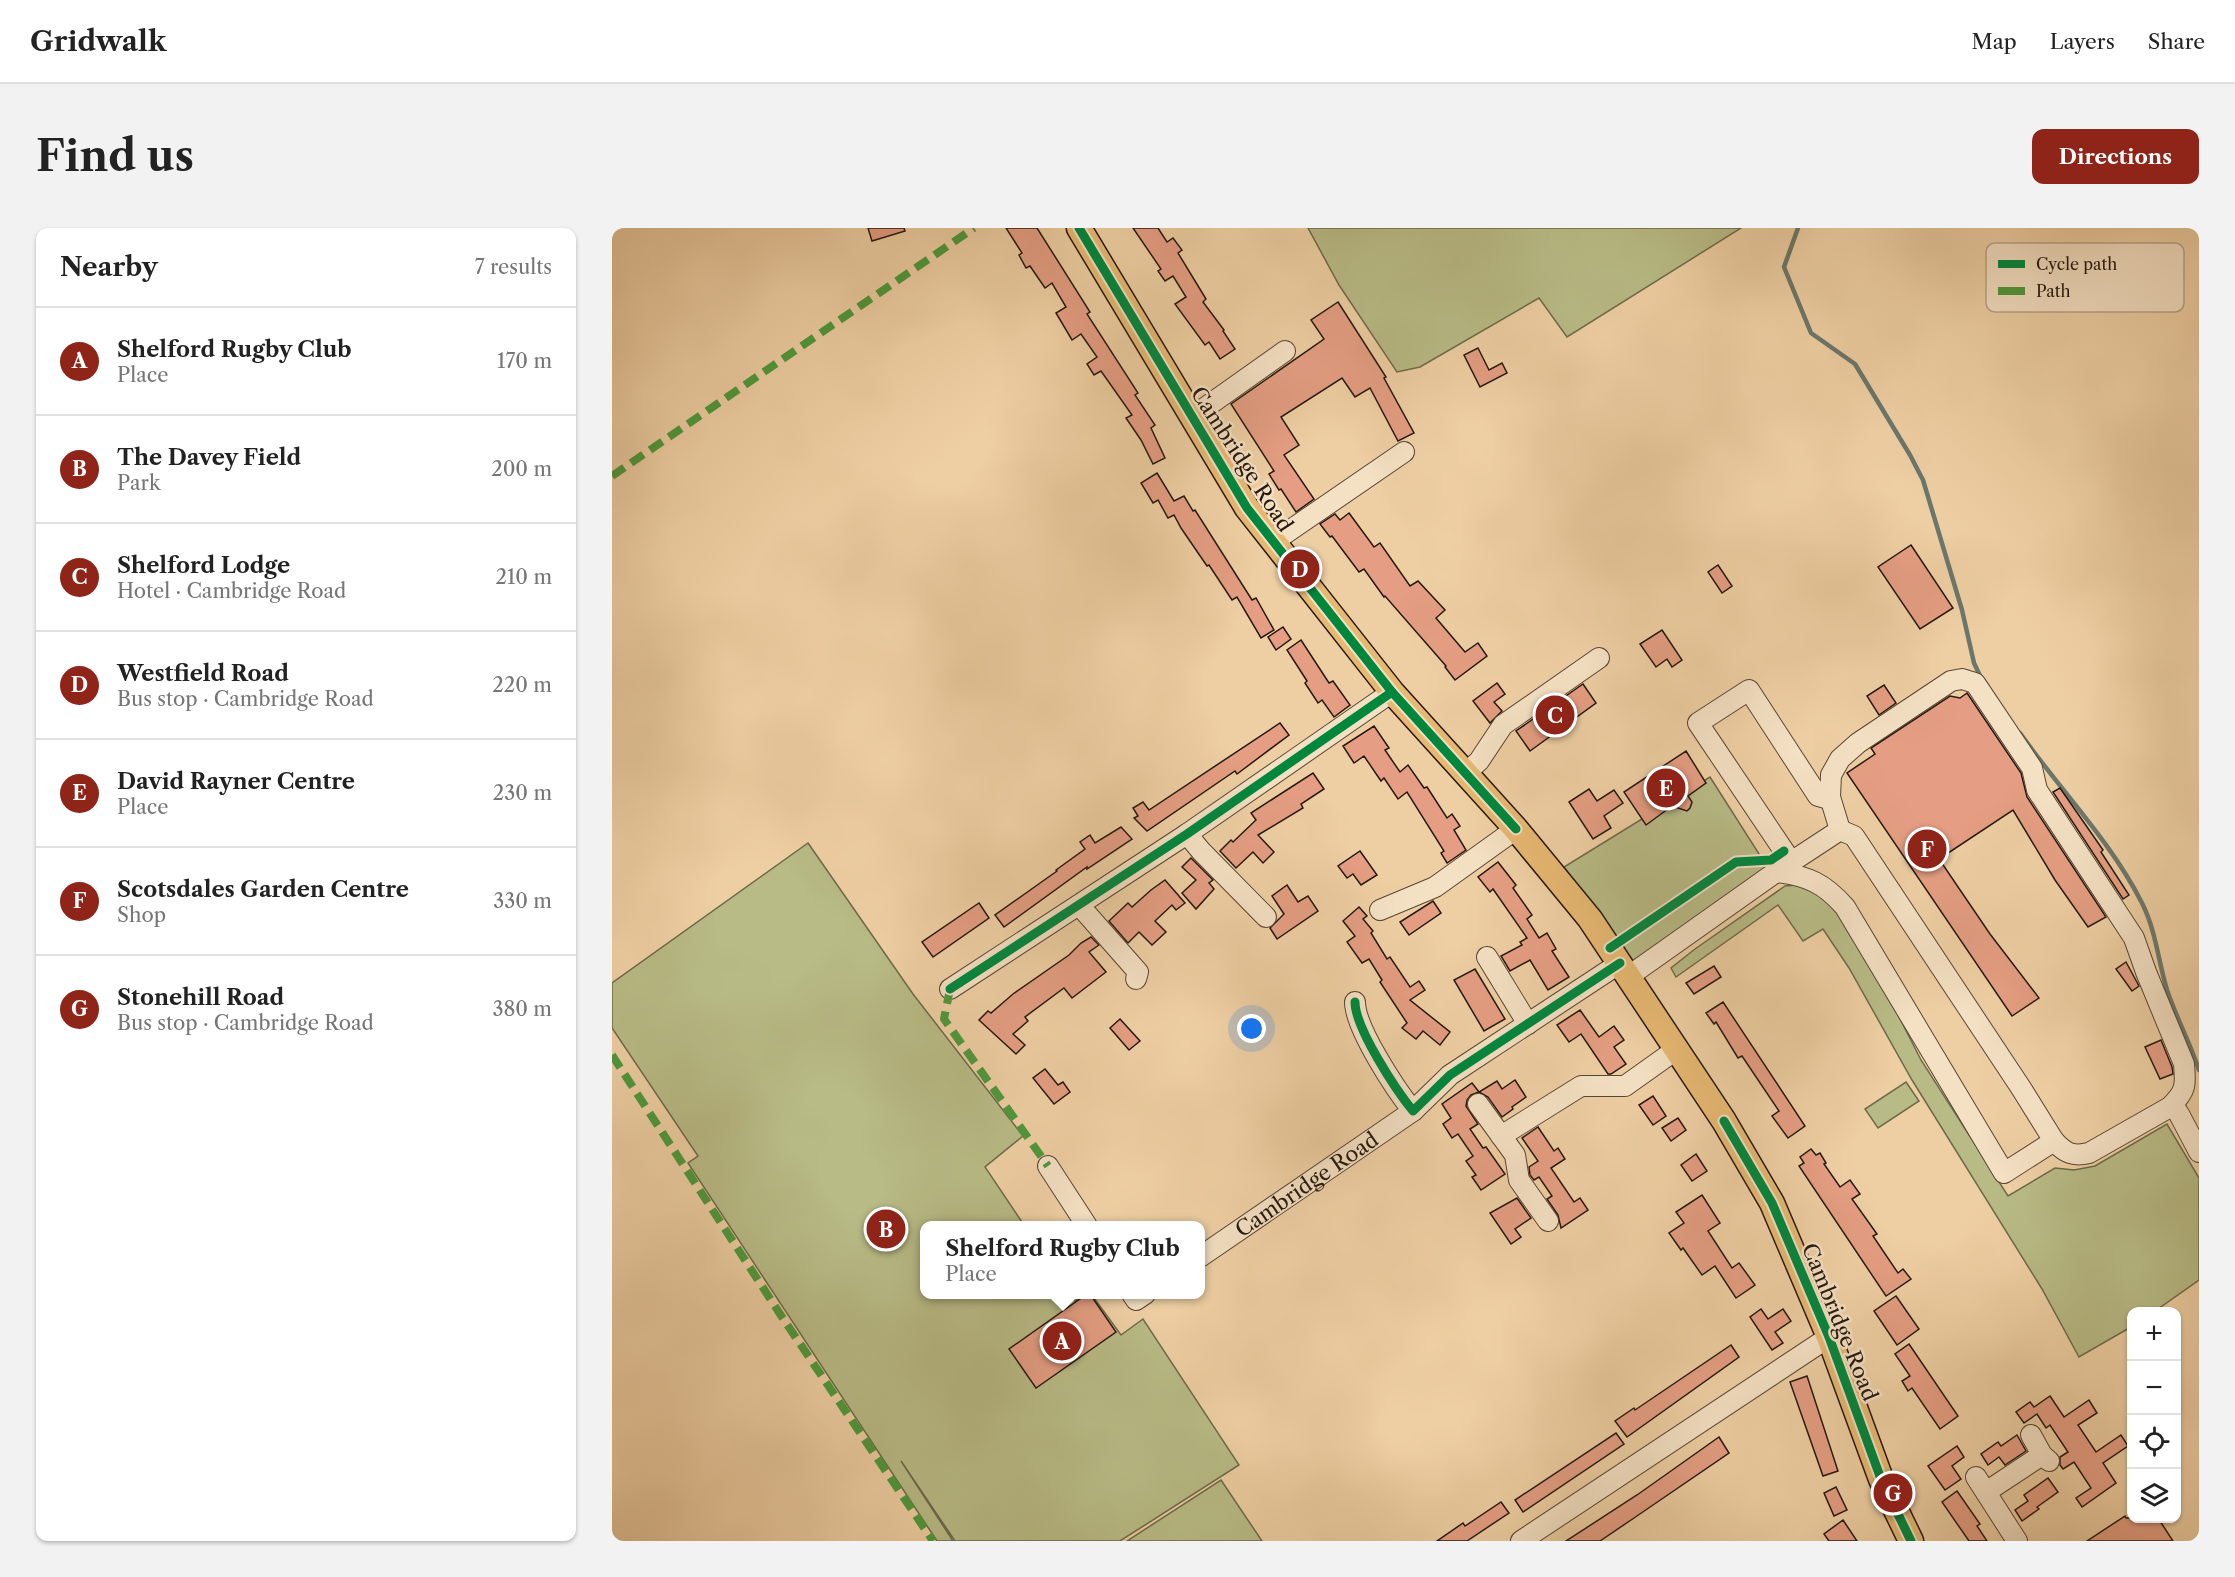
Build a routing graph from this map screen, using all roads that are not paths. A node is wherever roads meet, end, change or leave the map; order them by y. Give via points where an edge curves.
1 (1078, 228) edge
2 (1285, 351) dead end
3 (1192, 417) junction
4 (1404, 452) dead end
5 (1273, 542) junction
6 (1599, 658) dead end
7 (1392, 692) junction
8 (1466, 773) junction
9 (1830, 797) junction
10 (1516, 829) junction
11 (1840, 830) junction
12 (1187, 834) junction
13 (1784, 867) junction
14 (1079, 905) junction
15 (1380, 910) dead end
16 (1266, 917) dead end
17 (1487, 957) dead end
18 (1624, 969) junction
19 (1136, 979) dead end
20 (950, 989) dead end
21 (1354, 1002) dead end
22 (1528, 1024) junction
23 (1677, 1049) junction
24 (1478, 1104) dead end
25 (2170, 1107) junction
26 (1413, 1111) junction
27 (1501, 1136) junction
28 (2054, 1141) junction
29 (2199, 1152) edge
30 (1048, 1166) dead end
31 (1084, 1221) edge
32 (1548, 1221) dead end
33 (1205, 1254) edge
34 (1829, 1337) junction
35 (2031, 1435) dead end
36 (1521, 1541) edge
37 (1911, 1541) edge
38 (2017, 1541) edge

1 - 3 main road, Cambridge Road
2 - 3 street
3 - 5 main road, Cambridge Road via 1247,508
4 - 5 street
5 - 7 main road, Cambridge Road
6 - 8 street via 1503,725
7 - 8 main road, Cambridge Road
7 - 12 street
8 - 10 main road, Cambridge Road
9 - 11 street
9 - 13 street via 1818,796 1749,690 1698,723
9 - 25 street via 1832,775 1840,759 1857,743 1951,681 1975,683 2032,768 2037,790 2134,938 2184,1064 2183,1094
10 - 15 street via 1435,887
10 - 18 main road, Cambridge Road via 1590,919
11 - 13 street
11 - 28 street via 1854,836
12 - 14 street
12 - 16 street
13 - 18 street
13 - 28 street via 1833,893 1845,907 2004,1173
14 - 19 street via 1137,972
14 - 20 street
17 - 22 street
18 - 22 street, Cambridge Road
18 - 23 main road, Cambridge Road
21 - 26 street via 1360,1025 1387,1075
22 - 26 street, Cambridge Road via 1450,1075
23 - 27 street via 1625,1086 1581,1086
23 - 34 main road, Cambridge Road via 1772,1203
24 - 27 street
25 - 28 street via 2089,1153 2077,1156 2062,1151
25 - 29 street via 2179,1114
26 - 33 street, Cambridge Road
27 - 32 street via 1515,1155 1518,1180
30 - 31 street
34 - 36 street
34 - 37 main road, Cambridge Road via 1881,1479
35 - 38 street via 2046,1458 1981,1485

